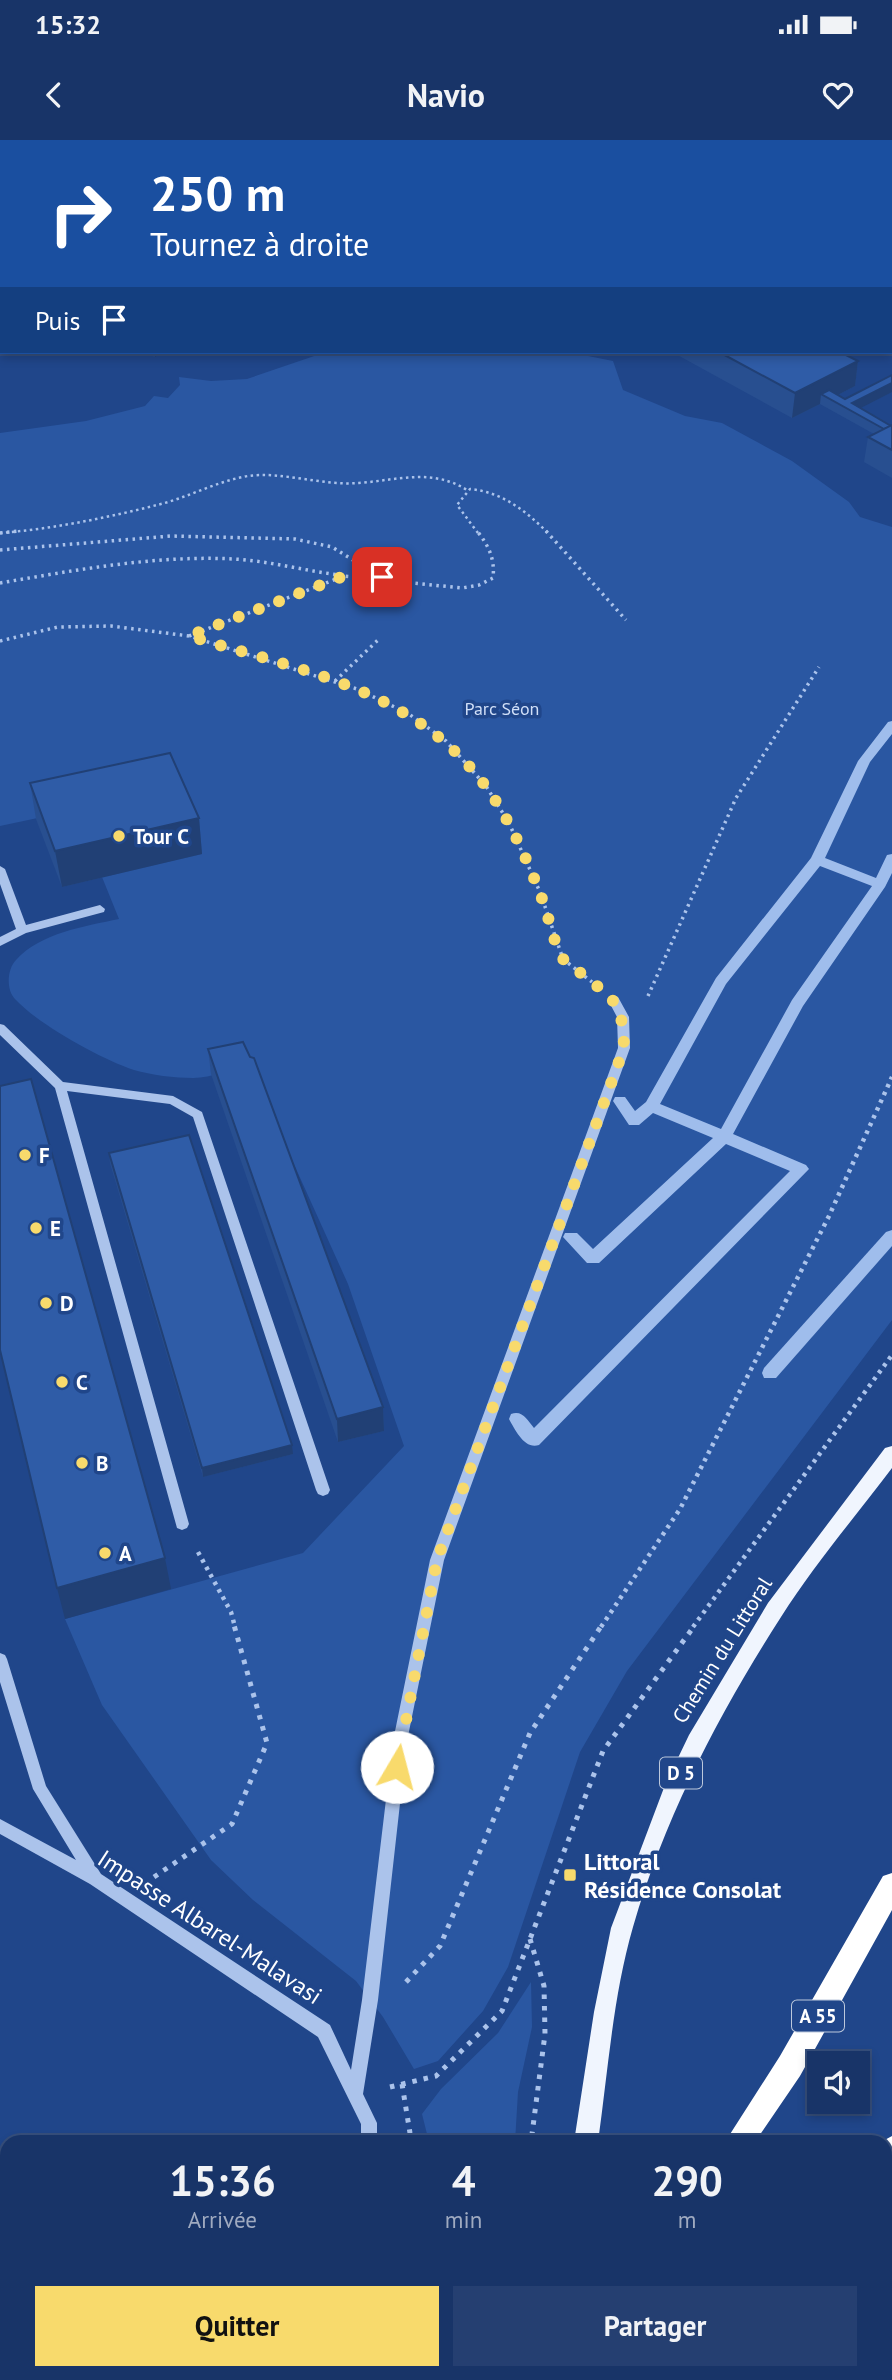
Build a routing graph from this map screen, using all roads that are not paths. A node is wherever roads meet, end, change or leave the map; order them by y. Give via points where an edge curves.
1 (0, 869) edge
2 (100, 909) dead end
3 (22, 930) junction
4 (0, 942) edge
5 (614, 1000) road end
6 (0, 1028) edge
7 (60, 1086) junction
8 (892, 1454) edge
9 (323, 1490) dead end
10 (182, 1524) road end
11 (0, 1659) edge
12 (0, 1826) edge
13 (96, 1879) junction
14 (892, 1885) edge
15 (355, 2096) junction
16 (369, 2135) edge
17 (587, 2135) edge
18 (744, 2135) edge

1 - 3 street
2 - 3 street
3 - 4 street
5 - 15 street via 623,1017 624,1048 437,1560 400,1741
6 - 7 street
7 - 9 street via 173,1100 198,1115
7 - 10 street
8 - 17 main road, Chemin du Littoral / D 5 via 775,1609 696,1742 672,1792 622,1928
11 - 13 street via 40,1788
12 - 13 street, Impasse Albarel-Malavasi
13 - 15 street, Impasse Albarel-Malavasi via 324,2031
14 - 18 highway, A 55 via 790,2066
15 - 16 street, Impasse Albarel-Malavasi via 369,2123

